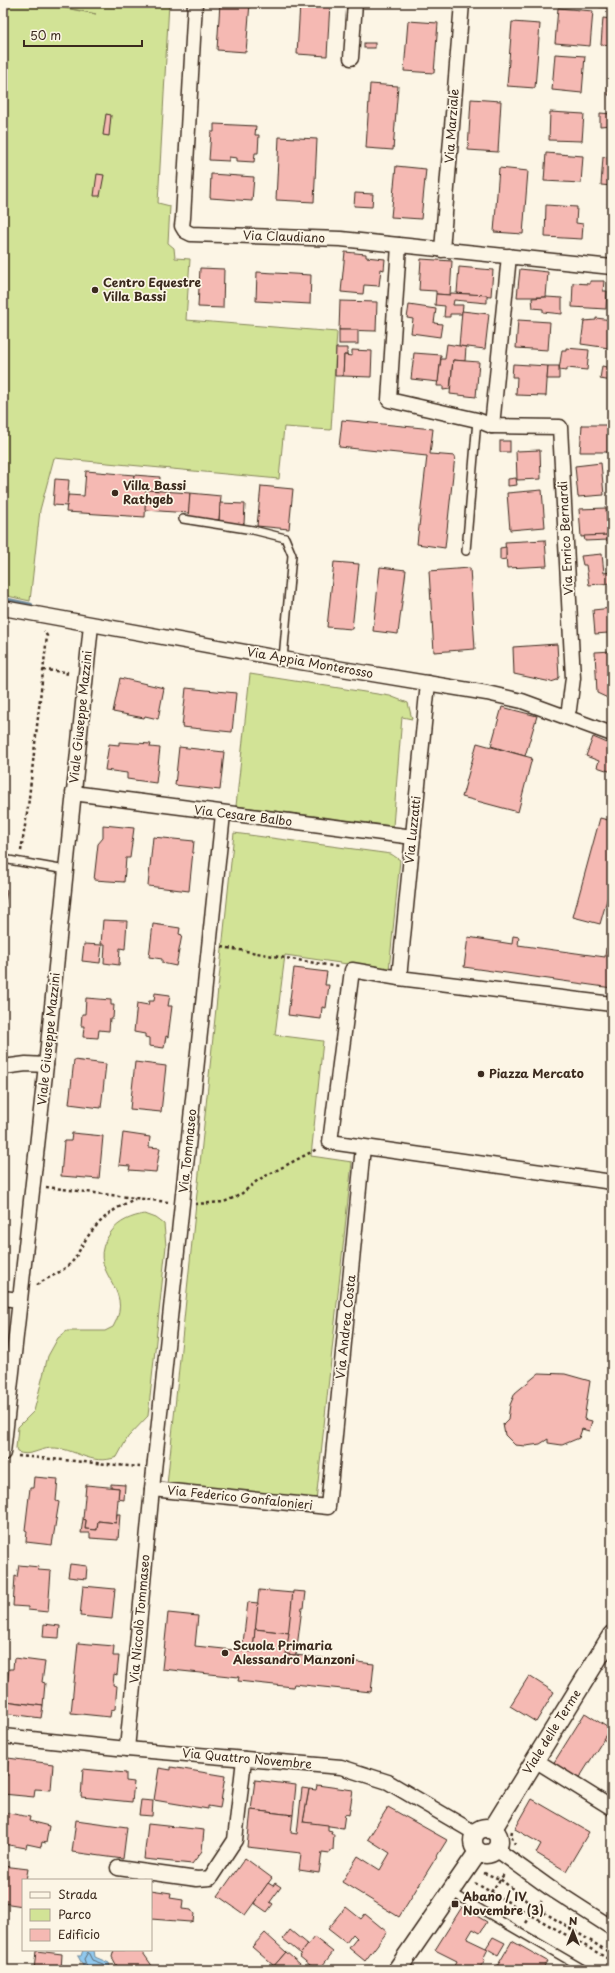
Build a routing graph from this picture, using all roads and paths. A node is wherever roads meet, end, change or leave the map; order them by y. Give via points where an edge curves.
1 (195, 3) edge
2 (355, 3) edge
3 (462, 3) edge
4 (351, 58) dead end
5 (399, 245) junction
6 (442, 250) junction
7 (509, 256) junction
8 (612, 267) edge
9 (477, 420) junction
10 (492, 426) junction
11 (183, 519) dead end
12 (466, 551) dead end
13 (3, 608) edge
14 (91, 625) junction
15 (44, 630) dead end
16 (284, 654) junction
17 (43, 670) junction
18 (66, 677) dead end
19 (428, 683) junction
20 (566, 716) junction
21 (612, 734) edge
22 (73, 794) junction
23 (223, 814) junction
24 (413, 837) junction
25 (22, 849) dead end
26 (3, 859) edge
27 (66, 870) junction
28 (210, 945) junction
29 (352, 970) junction
30 (399, 978) junction
31 (612, 1004) edge
32 (46, 1065) junction
33 (3, 1067) edge
34 (364, 1147) junction
35 (612, 1182) edge
36 (136, 1199) dead end
37 (37, 1285) dead end
38 (3, 1298) edge
39 (19, 1300) junction
40 (7, 1454) edge
41 (154, 1469) junction
42 (152, 1489) junction
43 (328, 1507) joint
44 (612, 1635) edge
45 (3, 1736) edge
46 (127, 1749) junction
47 (244, 1759) junction
48 (535, 1760) junction
49 (612, 1808) edge
50 (512, 1825) dead end
51 (492, 1830) junction
52 (475, 1833) junction
53 (516, 1846) dead end
54 (496, 1850) junction
55 (478, 1852) junction
56 (118, 1868) dead end
57 (478, 1875) dead end
58 (454, 1888) junction
59 (550, 1888) junction
60 (537, 1908) junction
61 (531, 1916) junction
62 (612, 1928) edge
63 (520, 1932) junction
64 (612, 1954) edge
65 (612, 1961) edge
66 (397, 1970) edge
67 (585, 1970) edge

1 - 5 street, Via Claudiano via 182,222 185,231 190,234 341,239
2 - 4 street
3 - 6 street, Via Marziale
5 - 6 street, Via Claudiano
5 - 9 street, Via Enrico Bernardi via 389,400
6 - 7 street, Via Claudiano
7 - 8 street, Via Claudiano
7 - 10 street
9 - 10 street, Via Enrico Bernardi
9 - 12 lane
10 - 20 street, Via Enrico Bernardi via 560,427 573,678
11 - 16 lane via 253,530 285,538 292,555
13 - 14 street, Via Appia Monterosso
14 - 16 street, Via Appia Monterosso
14 - 22 street, Viale Giuseppe Mazzini
15 - 17 path via 47,636
16 - 19 street, Via Appia Monterosso
17 - 18 path via 67,672
17 - 25 path
19 - 20 street, Via Appia Monterosso via 494,694
19 - 24 street, Via Luzzatti
20 - 21 street, Via Appia Monterosso
22 - 23 street, Via Cesare Balbo
22 - 27 street, Viale Giuseppe Mazzini
23 - 24 street, Via Cesare Balbo
23 - 28 street, Via Tommaseo
24 - 30 street, Via Luzzatti
26 - 27 lane
27 - 32 street, Viale Giuseppe Mazzini
28 - 29 path
28 - 41 street, Via Tommaseo
29 - 30 street
29 - 34 street via 330,1142
30 - 31 street
32 - 33 street
32 - 39 street, Viale Giuseppe Mazzini
34 - 35 street
34 - 43 street, Via Andrea Costa
36 - 37 path via 117,1206 101,1220 71,1263
38 - 39 street
39 - 40 street, Viale Giuseppe Mazzini
40 - 41 path
41 - 42 street, Via Tommaseo
42 - 43 street, Via Federico Gonfalonieri
42 - 46 street, Via Niccolò Tommaseo
44 - 48 street, Viale delle Terme
45 - 46 street, Via Quattro Novembre
46 - 47 street, Via Quattro Novembre
47 - 52 street, Via Quattro Novembre via 341,1767 388,1782
47 - 56 street via 235,1840 210,1878
48 - 49 street
48 - 51 street, Viale delle Terme
50 - 53 path via 511,1836
51 - 52 street via 481,1829
51 - 54 street via 499,1839
52 - 55 street via 472,1843
54 - 55 street via 485,1854
54 - 59 street
55 - 58 street
57 - 60 path via 483,1872 496,1877
58 - 61 path via 467,1891 473,1881
58 - 63 lane
58 - 66 street
59 - 60 path
59 - 62 street
60 - 61 path
60 - 64 path
61 - 63 path
61 - 65 path
63 - 67 lane

